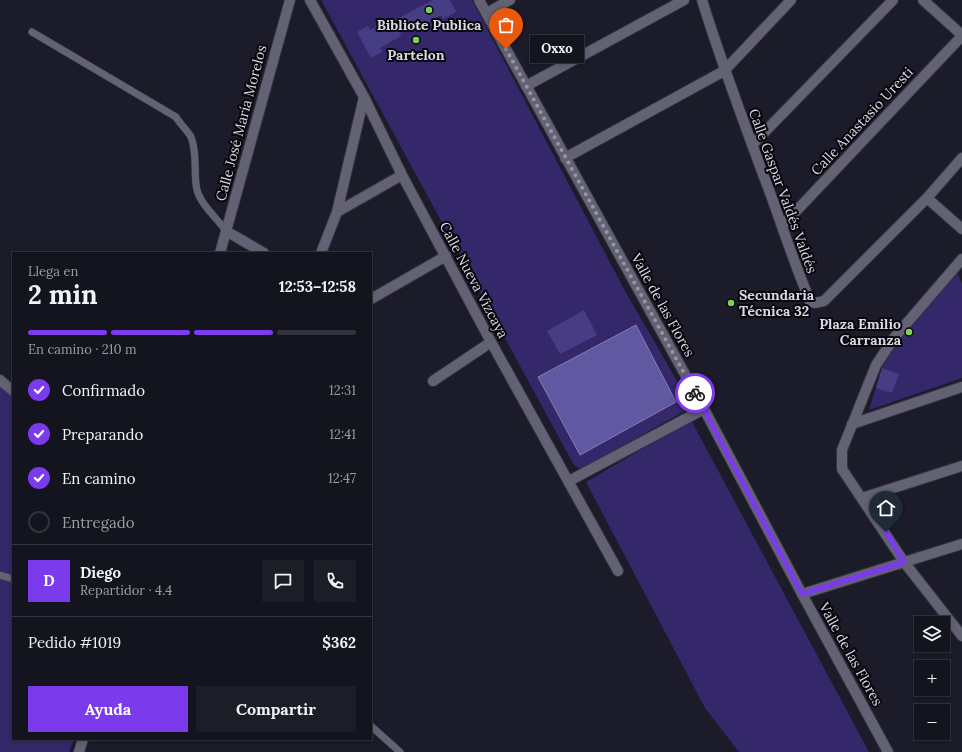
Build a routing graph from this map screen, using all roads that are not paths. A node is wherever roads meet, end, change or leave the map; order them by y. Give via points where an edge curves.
1 (290, 0) edge
2 (310, 0) edge
3 (480, 0) edge
4 (510, 0) edge
5 (684, 0) edge
6 (702, 0) edge
7 (790, 0) edge
8 (892, 0) edge
9 (922, 0) edge
10 (487, 13) junction
11 (32, 32) dead end
12 (962, 36) edge
13 (724, 71) junction
14 (526, 86) junction
15 (364, 97) junction
16 (752, 144) junction
17 (565, 158) junction
18 (962, 158) edge
19 (402, 175) junction
20 (927, 198) junction
21 (337, 212) junction
22 (782, 226) junction
23 (962, 229) edge
24 (226, 230) junction
25 (220, 252) edge
26 (262, 252) edge
27 (321, 252) edge
28 (446, 256) junction
29 (962, 259) edge
30 (372, 298) edge
31 (491, 342) junction
32 (0, 380) edge
33 (433, 381) dead end
34 (962, 387) edge
35 (12, 390) edge
36 (704, 409) junction
37 (852, 424) junction
38 (962, 466) edge
39 (569, 481) junction
40 (862, 498) junction
41 (962, 544) edge
42 (904, 562) junction
43 (618, 571) dead end
44 (0, 575) edge
45 (12, 579) edge
46 (802, 594) junction
47 (958, 626) edge
48 (962, 636) edge
49 (372, 727) edge
50 (83, 740) edge
51 (79, 752) edge
52 (400, 752) edge
53 (888, 752) edge

1 - 24 street, Calle José María Morelos
2 - 15 street, Calle Nueva Vizcaya
3 - 10 street, Valle de las Flores
4 - 10 street
5 - 14 street
6 - 13 street, Calle Gaspar Valdés Valdés
7 - 13 street
8 - 16 street
9 - 12 street
10 - 14 street, Valle de las Flores
11 - 24 lane via 176,117 191,137 197,191
12 - 22 street, Calle Anastasio Uresti
13 - 16 street, Calle Gaspar Valdés Valdés
13 - 17 street
14 - 17 street, Valle de las Flores
15 - 19 street, Calle Nueva Vizcaya
15 - 21 street
16 - 22 street, Calle Gaspar Valdés Valdés
17 - 36 street, Valle de las Flores
18 - 20 street, Calle Gaspar Valdés Valdés
19 - 21 street
19 - 28 street, Calle Nueva Vizcaya
20 - 22 street, Calle Gaspar Valdés Valdés via 820,303 810,301 791,257
20 - 23 street
21 - 27 street
24 - 25 street, Calle José María Morelos
24 - 26 street
28 - 30 street
28 - 31 street, Calle Nueva Vizcaya
29 - 37 street via 894,338 876,365
31 - 33 street
31 - 39 street, Calle Nueva Vizcaya
32 - 35 street
34 - 37 street
36 - 39 street
36 - 46 street, Valle de las Flores
37 - 40 street via 842,450 842,470
38 - 40 street
39 - 43 street, Calle Nueva Vizcaya
40 - 42 street
41 - 42 street
42 - 46 street
42 - 47 street
44 - 45 lane
46 - 53 street, Valle de las Flores
47 - 48 street
49 - 52 lane
50 - 51 street

